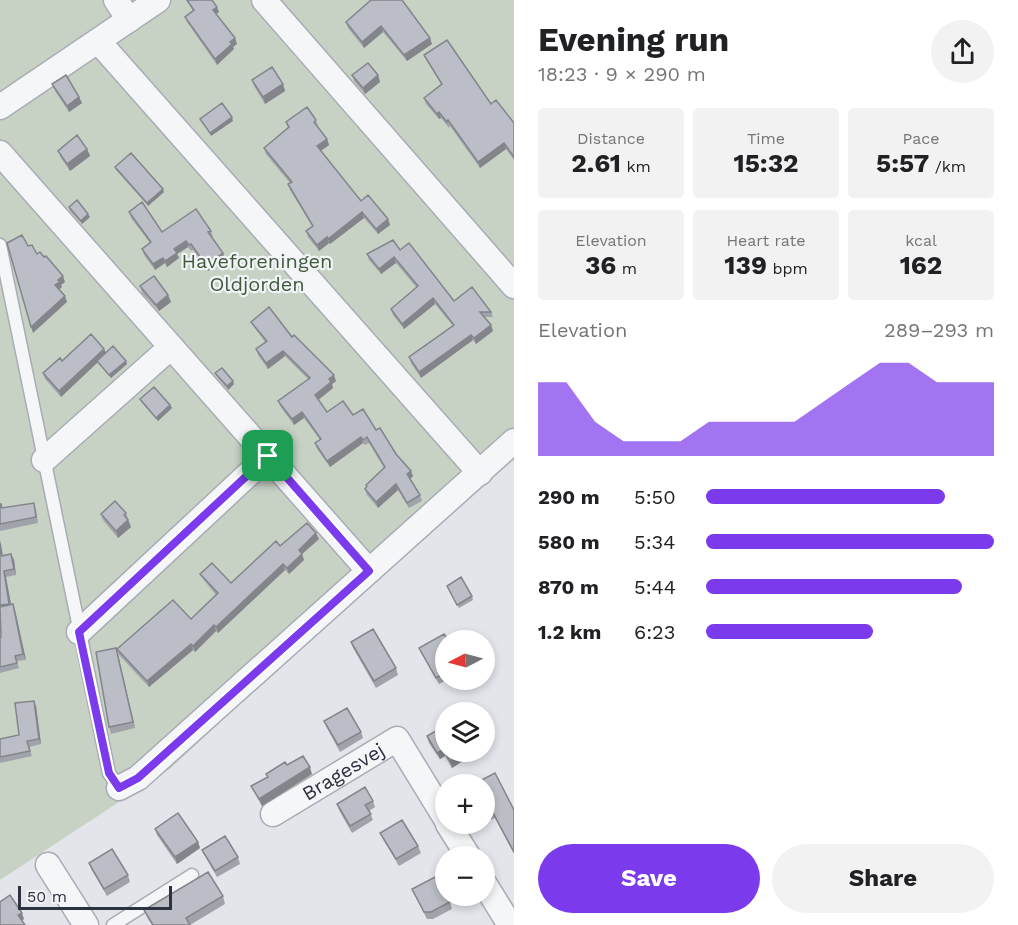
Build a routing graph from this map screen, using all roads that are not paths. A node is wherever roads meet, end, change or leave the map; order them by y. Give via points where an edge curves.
1 (116, 0) edge
2 (158, 0) edge
3 (264, 0) edge
4 (129, 20) junction
5 (98, 41) junction
6 (0, 107) edge
7 (0, 153) edge
8 (0, 245) edge
9 (514, 286) edge
10 (171, 347) junction
11 (514, 441) edge
12 (268, 456) junction
13 (44, 460) junction
14 (480, 472) junction
15 (369, 571) junction
16 (79, 632) junction
17 (119, 788) joint
18 (435, 801) edge
19 (273, 814) dead end
20 (48, 866) dead end
21 (192, 875) dead end
22 (495, 901) edge
23 (86, 925) edge
24 (113, 925) edge
25 (510, 925) edge

1 - 4 street
2 - 4 street
3 - 9 street
4 - 5 street
5 - 6 street
5 - 14 street
7 - 10 street
8 - 13 lane
10 - 12 street
10 - 13 street
11 - 14 street
12 - 15 street
12 - 16 street
13 - 16 lane
14 - 15 street
15 - 17 street via 138,778
16 - 17 lane via 109,773
18 - 19 street, Bragesvej via 397,739
20 - 23 street
21 - 24 lane
22 - 25 street

